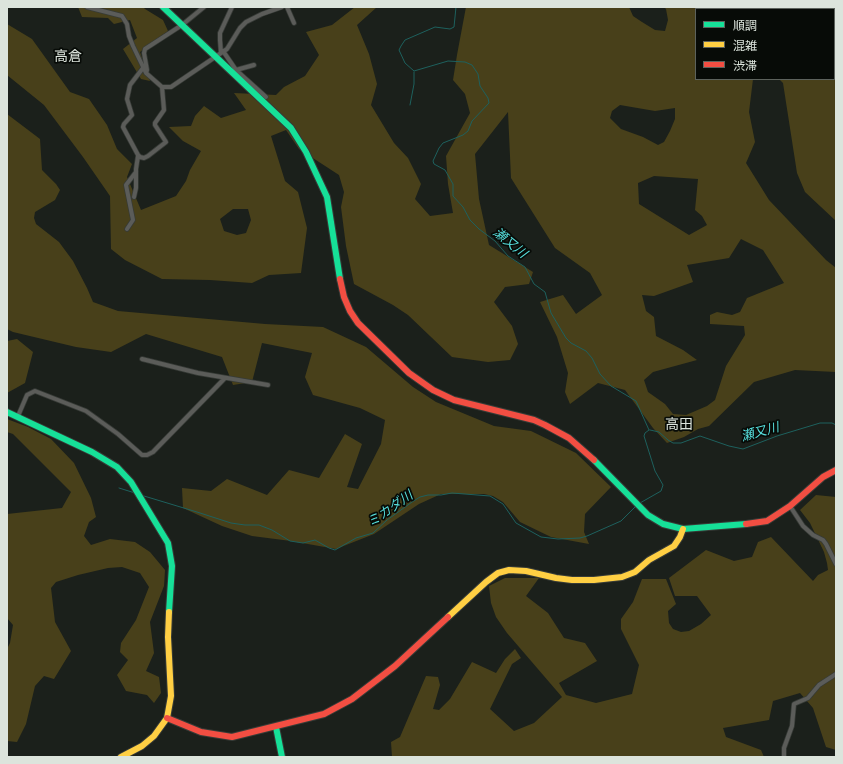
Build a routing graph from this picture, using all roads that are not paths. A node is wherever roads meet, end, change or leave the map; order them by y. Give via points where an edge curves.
1 (87, 7) edge
2 (163, 7) edge
3 (204, 7) edge
4 (232, 7) edge
5 (282, 7) edge
6 (287, 7) edge
7 (294, 24) dead end
8 (182, 25) junction
9 (220, 54) junction
10 (254, 65) dead end
11 (143, 68) junction
12 (236, 70) junction
13 (146, 73) junction
14 (162, 87) junction
15 (266, 97) dead end
16 (138, 156) junction
17 (136, 172) junction
18 (134, 197) dead end
19 (127, 229) dead end
20 (142, 359) dead end
21 (225, 378) junction
22 (268, 385) dead end
23 (7, 412) edge
24 (18, 416) junction
25 (836, 470) edge
26 (790, 506) junction
27 (683, 528) junction
28 (836, 564) edge
29 (836, 674) edge
30 (167, 718) junction
31 (276, 728) junction
32 (121, 757) edge
33 (282, 757) edge
34 (784, 757) edge

1 - 11 street via 122,16
2 - 8 street
3 - 8 street
4 - 9 street via 220,33
5 - 9 street via 246,22 227,49
6 - 7 street
8 - 9 street
8 - 13 street via 145,50 148,70
9 - 12 street
9 - 14 street via 171,87
9 - 27 street via 291,128 306,152 327,197 344,297 358,323 368,334 409,374 434,390 454,400 534,420 569,438 648,515 663,524
10 - 12 street
11 - 13 street
11 - 16 street via 130,85 127,99 132,115 122,127
12 - 15 street
13 - 14 street
14 - 16 street via 164,110 154,125 166,142 148,156
16 - 17 street
17 - 18 street
17 - 19 street via 126,185 133,220
20 - 21 street
21 - 22 street
21 - 24 street via 153,452 147,455 142,455 86,411 35,391 27,395
23 - 24 street
24 - 30 street via 117,467 137,490 165,536 172,566 168,637 171,696
25 - 26 street via 823,477
26 - 27 street via 772,519 759,523
26 - 28 street via 803,526 823,540
27 - 31 street via 674,546 649,560 635,572 622,577 572,580 526,571 509,570 498,573 395,666 352,699 324,714
29 - 34 street via 819,685 808,698 794,704 792,726 784,748
30 - 31 street via 201,732 232,737
30 - 32 street via 148,741
31 - 33 street

